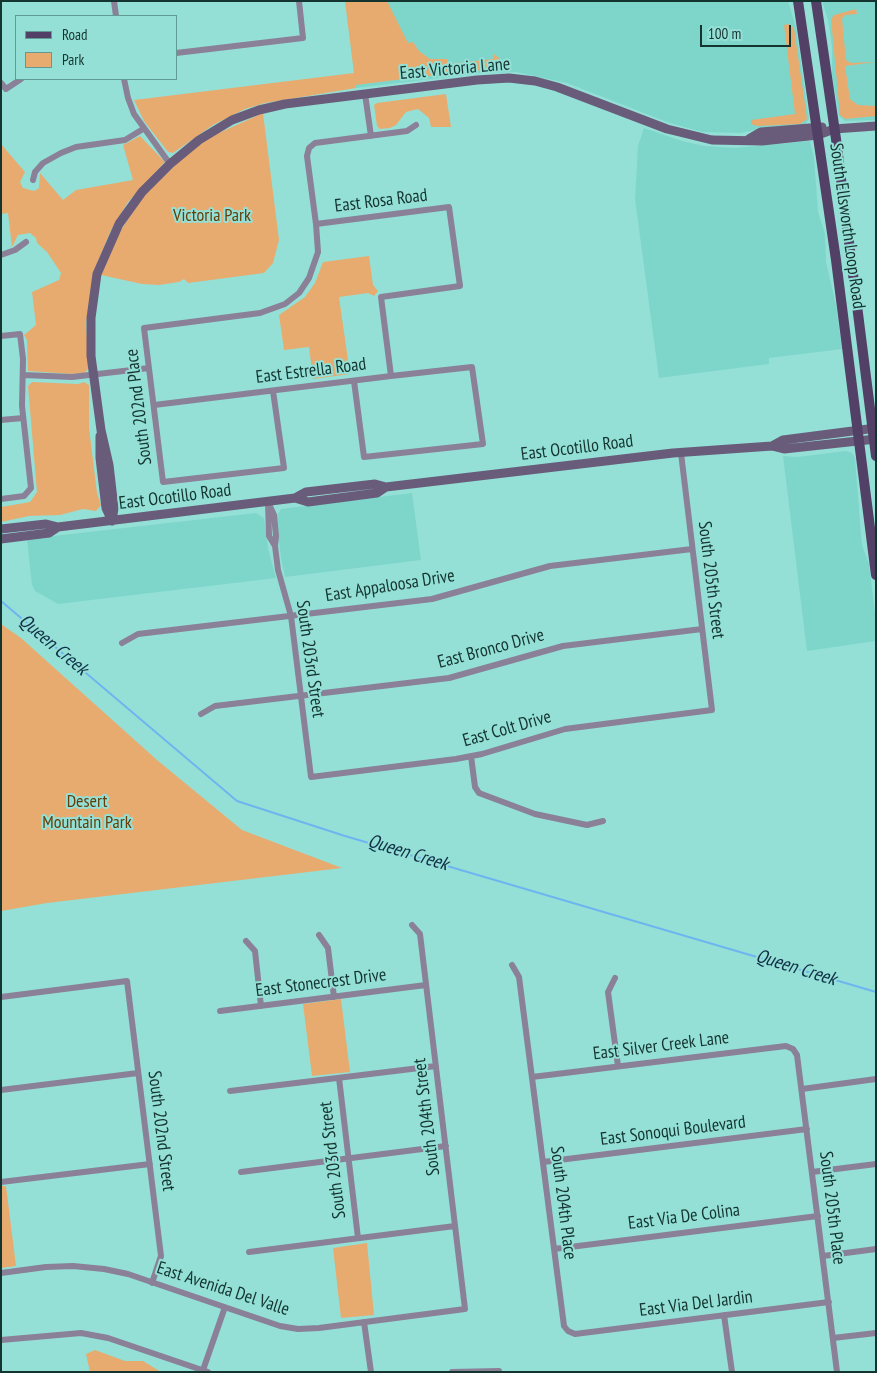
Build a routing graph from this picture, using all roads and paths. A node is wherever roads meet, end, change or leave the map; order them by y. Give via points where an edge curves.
1 (114, 1) edge
2 (299, 1) edge
3 (798, 1) edge
4 (816, 1) edge
5 (116, 15) edge
6 (178, 53) edge
7 (20, 80) edge
8 (124, 80) edge
9 (1, 83) edge
10 (365, 94) junction
11 (416, 125) dead end
12 (876, 126) edge
13 (143, 129) junction
14 (834, 129) junction
15 (817, 130) junction
16 (371, 136) junction
17 (170, 164) junction
18 (33, 180) dead end
19 (316, 224) junction
20 (26, 242) dead end
21 (1, 254) edge
22 (1, 336) edge
23 (149, 368) junction
24 (23, 375) junction
25 (94, 375) junction
26 (392, 376) junction
27 (354, 381) junction
28 (273, 391) junction
29 (154, 405) junction
30 (23, 418) junction
31 (1, 420) edge
32 (874, 434) edge
33 (859, 436) junction
34 (680, 453) junction
35 (876, 456) edge
36 (1, 499) edge
37 (268, 502) junction
38 (112, 521) junction
39 (58, 527) junction
40 (1, 529) edge
41 (1, 539) edge
42 (692, 549) junction
43 (876, 575) edge
44 (291, 616) junction
45 (702, 629) junction
46 (122, 643) dead end
47 (300, 696) junction
48 (712, 710) joint
49 (201, 714) dead end
50 (471, 756) junction
51 (310, 777) joint
52 (604, 821) dead end
53 (412, 925) dead end
54 (319, 935) dead end
55 (246, 940) dead end
56 (512, 966) dead end
57 (615, 978) dead end
58 (426, 986) junction
59 (1, 997) edge
60 (334, 997) junction
61 (261, 1006) junction
62 (220, 1011) dead end
63 (793, 1049) joint
64 (436, 1066) junction
65 (618, 1066) junction
66 (138, 1072) junction
67 (532, 1077) junction
68 (339, 1078) junction
69 (876, 1079) edge
70 (802, 1089) junction
71 (1, 1090) edge
72 (230, 1091) dead end
73 (807, 1129) junction
74 (446, 1146) junction
75 (348, 1158) junction
76 (543, 1162) junction
77 (150, 1164) junction
78 (876, 1164) edge
79 (241, 1172) dead end
80 (812, 1172) junction
81 (1, 1182) edge
82 (818, 1216) junction
83 (455, 1226) junction
84 (358, 1238) junction
85 (554, 1249) junction
86 (876, 1250) edge
87 (249, 1252) dead end
88 (823, 1256) junction
89 (1, 1272) edge
90 (152, 1283) junction
91 (828, 1302) junction
92 (225, 1307) junction
93 (466, 1310) joint
94 (724, 1315) junction
95 (364, 1322) junction
96 (568, 1331) joint
97 (876, 1333) edge
98 (833, 1338) junction
99 (1, 1340) edge
100 (206, 1371) edge
101 (499, 1371) edge
102 (371, 1372) edge
103 (452, 1372) edge
104 (732, 1372) edge
105 (837, 1372) edge

1 - 5 street
2 - 6 street via 303,38
3 - 15 main road, South Ellsworth Loop Road
4 - 14 main road, South Ellsworth Loop Road
7 - 9 street via 6,89
8 - 13 street via 130,106
10 - 15 street, East Victoria Lane via 478,80 526,80 569,91 687,135 712,140 762,141
10 - 16 street
10 - 17 street, East Victoria Lane via 285,104 247,114 208,134
11 - 16 street via 407,131
12 - 14 street, East Victoria Lane
13 - 17 street
13 - 18 street via 125,140 61,152 35,172
14 - 15 street, East Victoria Lane
14 - 32 main road, South Ellsworth Loop Road
15 - 33 main road, South Ellsworth Loop Road
16 - 19 street via 314,143 310,148 307,156
17 - 25 street, East Victoria Lane via 128,209 97,274 90,318
19 - 23 street, South 202nd Place via 318,252 315,265 299,293 285,304 260,313 144,328
19 - 26 street, East Rosa Road via 450,208 460,286 381,297
20 - 21 street
22 - 24 street via 20,334
23 - 25 street
23 - 29 street, South 202nd Place
24 - 25 street
24 - 30 street
25 - 38 street, East Victoria Lane via 106,508
26 - 27 street, East Estrella Road
26 - 27 street, East Estrella Road via 472,367 483,444 364,458
27 - 28 street, East Estrella Road
28 - 29 street, East Estrella Road
28 - 29 street, South 202nd Place via 284,468 163,482
30 - 31 street
30 - 36 street via 31,486 24,496
32 - 33 street, East Ocotillo Road
32 - 35 main road, South Ellsworth Loop Road
33 - 34 street, East Ocotillo Road via 784,449 772,446
33 - 43 main road, South Ellsworth Loop Road
34 - 37 street, East Ocotillo Road via 386,487 377,493 313,501 295,498
34 - 42 street, South 205th Street
37 - 38 street, East Ocotillo Road
37 - 44 street, South 203rd Street via 274,515 278,570
38 - 39 street, East Ocotillo Road
39 - 40 street, East Ocotillo Road via 46,524
39 - 41 street, East Ocotillo Road via 49,533
42 - 44 street, East Appaloosa Drive via 550,566 432,599
42 - 45 street, South 205th Street
44 - 46 street, East Appaloosa Drive via 138,634
44 - 47 street, South 203rd Street
45 - 47 street, East Bronco Drive via 563,646 449,678
45 - 48 street, South 205th Street
47 - 49 street, East Bronco Drive via 215,706
47 - 51 street, South 203rd Street
48 - 50 street, East Colt Drive via 565,729
50 - 51 street, East Colt Drive
50 - 52 street via 475,787 480,793 535,814 587,825
53 - 58 street, South 204th Street via 420,934
54 - 60 street via 328,948
55 - 61 street via 254,951
56 - 67 street, South 204th Place via 519,977
57 - 65 street via 608,992
58 - 60 street, East Stonecrest Drive
58 - 64 street, South 204th Street
59 - 66 street, South 202nd Street via 127,981
60 - 61 street, East Stonecrest Drive
61 - 62 street, East Stonecrest Drive
63 - 65 street, East Silver Creek Lane via 786,1046
63 - 70 street, South 205th Place via 797,1055
64 - 68 street
64 - 74 street, South 204th Street
65 - 67 street, East Silver Creek Lane
66 - 71 street
66 - 77 street, South 202nd Street
67 - 76 street, South 204th Place
68 - 72 street
68 - 75 street, South 203rd Street
69 - 70 street
70 - 73 street, South 205th Place
73 - 76 street, East Sonoqui Boulevard
73 - 80 street, South 205th Place
74 - 75 street
74 - 83 street, South 204th Street
75 - 79 street
75 - 84 street, South 203rd Street
76 - 85 street, South 204th Place
77 - 81 street
77 - 90 street, South 202nd Street via 161,1256
78 - 80 street
80 - 82 street, South 205th Place
82 - 85 street, East Via De Colina
82 - 88 street, South 205th Place
83 - 84 street
83 - 93 street, South 204th Street
84 - 87 street
85 - 96 street, South 204th Place via 564,1326
86 - 88 street
88 - 91 street, South 205th Place
89 - 90 street, East Avenida Del Valle via 73,1266 104,1269
90 - 92 street, East Avenida Del Valle
91 - 94 street, East Via Del Jardin
91 - 98 street, South 205th Place
92 - 95 street, East Avenida Del Valle via 298,1329
92 - 100 street
93 - 95 street, East Avenida Del Valle
94 - 96 street, East Via Del Jardin via 576,1334
94 - 104 street
95 - 102 street
97 - 98 street
98 - 105 street, South 205th Place
99 - 100 street via 81,1333 108,1338
101 - 103 street

